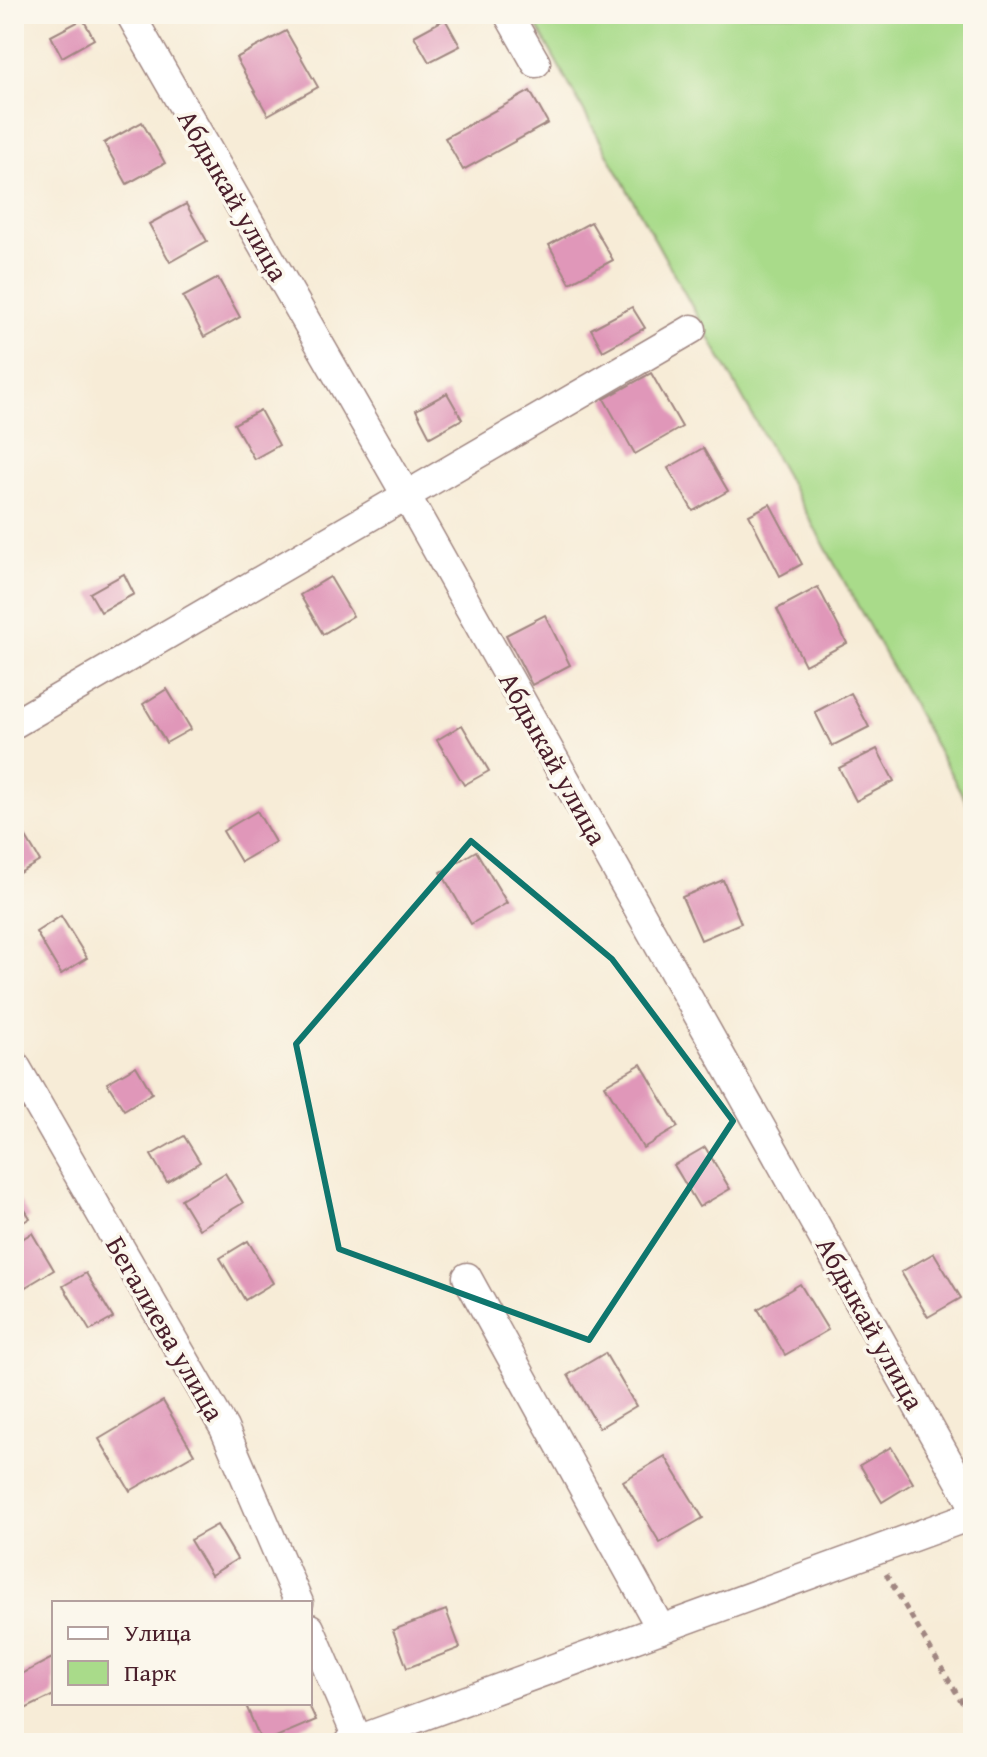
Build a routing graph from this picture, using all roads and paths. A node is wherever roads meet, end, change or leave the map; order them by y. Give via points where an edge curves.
1 (130, 14) edge
2 (508, 14) edge
3 (536, 63) dead end
4 (692, 329) dead end
5 (406, 495) junction
6 (14, 724) edge
7 (14, 1063) edge
8 (467, 1277) dead end
9 (973, 1505) edge
10 (973, 1515) edge
11 (872, 1552) junction
12 (298, 1601) edge
13 (661, 1629) junction
14 (312, 1633) edge
15 (973, 1721) edge
16 (354, 1741) edge

1 - 5 street, Абдыкай улица
2 - 3 street
4 - 5 street
5 - 6 street
5 - 9 street, Абдыкай улица
7 - 12 street, Бегалиева улица via 224,1428
8 - 13 street
10 - 11 street
11 - 13 street
11 - 15 path
13 - 16 street
14 - 16 street

